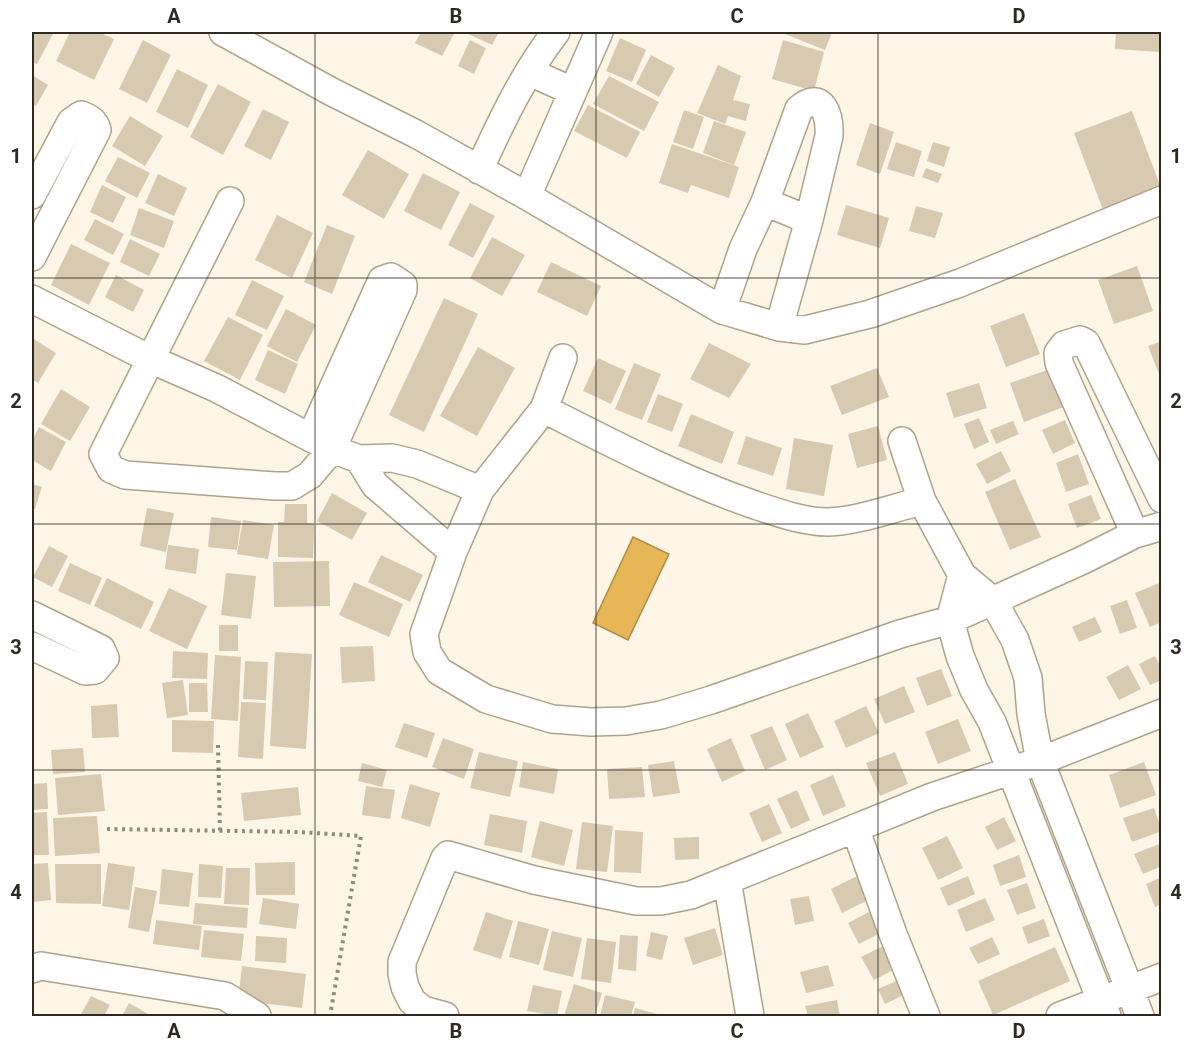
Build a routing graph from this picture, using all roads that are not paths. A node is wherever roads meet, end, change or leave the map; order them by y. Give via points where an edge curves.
1 (224, 32) edge
2 (556, 32) edge
3 (598, 32) edge
4 (530, 72) junction
5 (572, 91) junction
6 (479, 170) junction
7 (32, 195) edge
8 (527, 196) junction
9 (1161, 200) edge
10 (230, 201) dead end
11 (765, 202) junction
12 (809, 220) junction
13 (32, 257) edge
14 (32, 299) edge
15 (723, 310) junction
16 (779, 327) junction
17 (563, 358) dead end
18 (150, 359) junction
19 (544, 409) junction
20 (902, 441) dead end
21 (322, 443) junction
22 (359, 459) junction
23 (480, 490) junction
24 (1161, 499) edge
25 (922, 501) junction
26 (1161, 526) edge
27 (1135, 534) junction
28 (453, 552) junction
29 (962, 575) junction
30 (993, 601) junction
31 (32, 615) edge
32 (950, 620) junction
33 (32, 646) edge
34 (1161, 713) edge
35 (1040, 761) junction
36 (1010, 772) junction
37 (855, 828) junction
38 (727, 880) junction
39 (32, 969) edge
40 (1161, 977) edge
41 (1130, 990) junction
42 (1104, 1009) edge
43 (257, 1017) edge
44 (445, 1017) edge
45 (750, 1017) edge
46 (926, 1017) edge
47 (1060, 1017) edge
48 (1140, 1017) edge

1 - 6 street
2 - 4 street
3 - 5 street
4 - 5 street
4 - 6 street
5 - 8 street
6 - 8 street
7 - 13 street via 71,122 81,116 89,118 97,130
8 - 15 street
9 - 16 street via 960,283 870,314 805,330
10 - 18 street
11 - 12 street
11 - 12 street via 799,109 810,102 821,104 829,117 829,136
11 - 15 street via 743,249
12 - 16 street
14 - 18 street
15 - 16 street
17 - 19 street
18 - 21 street
18 - 21 street via 103,454 111,469 125,475 292,486 310,475
19 - 23 street
19 - 25 street via 659,467 792,516 826,522 846,520
20 - 25 street
21 - 21 street via 382,280 391,277 403,285 403,290
21 - 22 street
22 - 23 street via 392,458 417,464
22 - 28 street via 375,485
23 - 28 street
24 - 27 street via 1086,343 1080,340 1064,345 1058,353 1059,363
25 - 29 street
26 - 27 street
27 - 30 street
28 - 32 street via 424,634 433,664 486,699 552,719 603,722 661,715
29 - 30 street
29 - 32 street
30 - 32 street
30 - 35 street via 1015,640 1028,678
31 - 33 street via 101,649 105,658 95,670 85,671
32 - 36 street via 960,656 992,722
34 - 35 street
35 - 36 street
35 - 41 street
36 - 37 street
36 - 42 street
37 - 38 street
37 - 46 street
38 - 44 street via 691,895 636,901 534,880 448,855 402,962 405,987 412,1001 423,1010
38 - 45 street
39 - 43 street via 41,966 225,996
40 - 41 street
41 - 42 street
41 - 48 street
42 - 47 street

